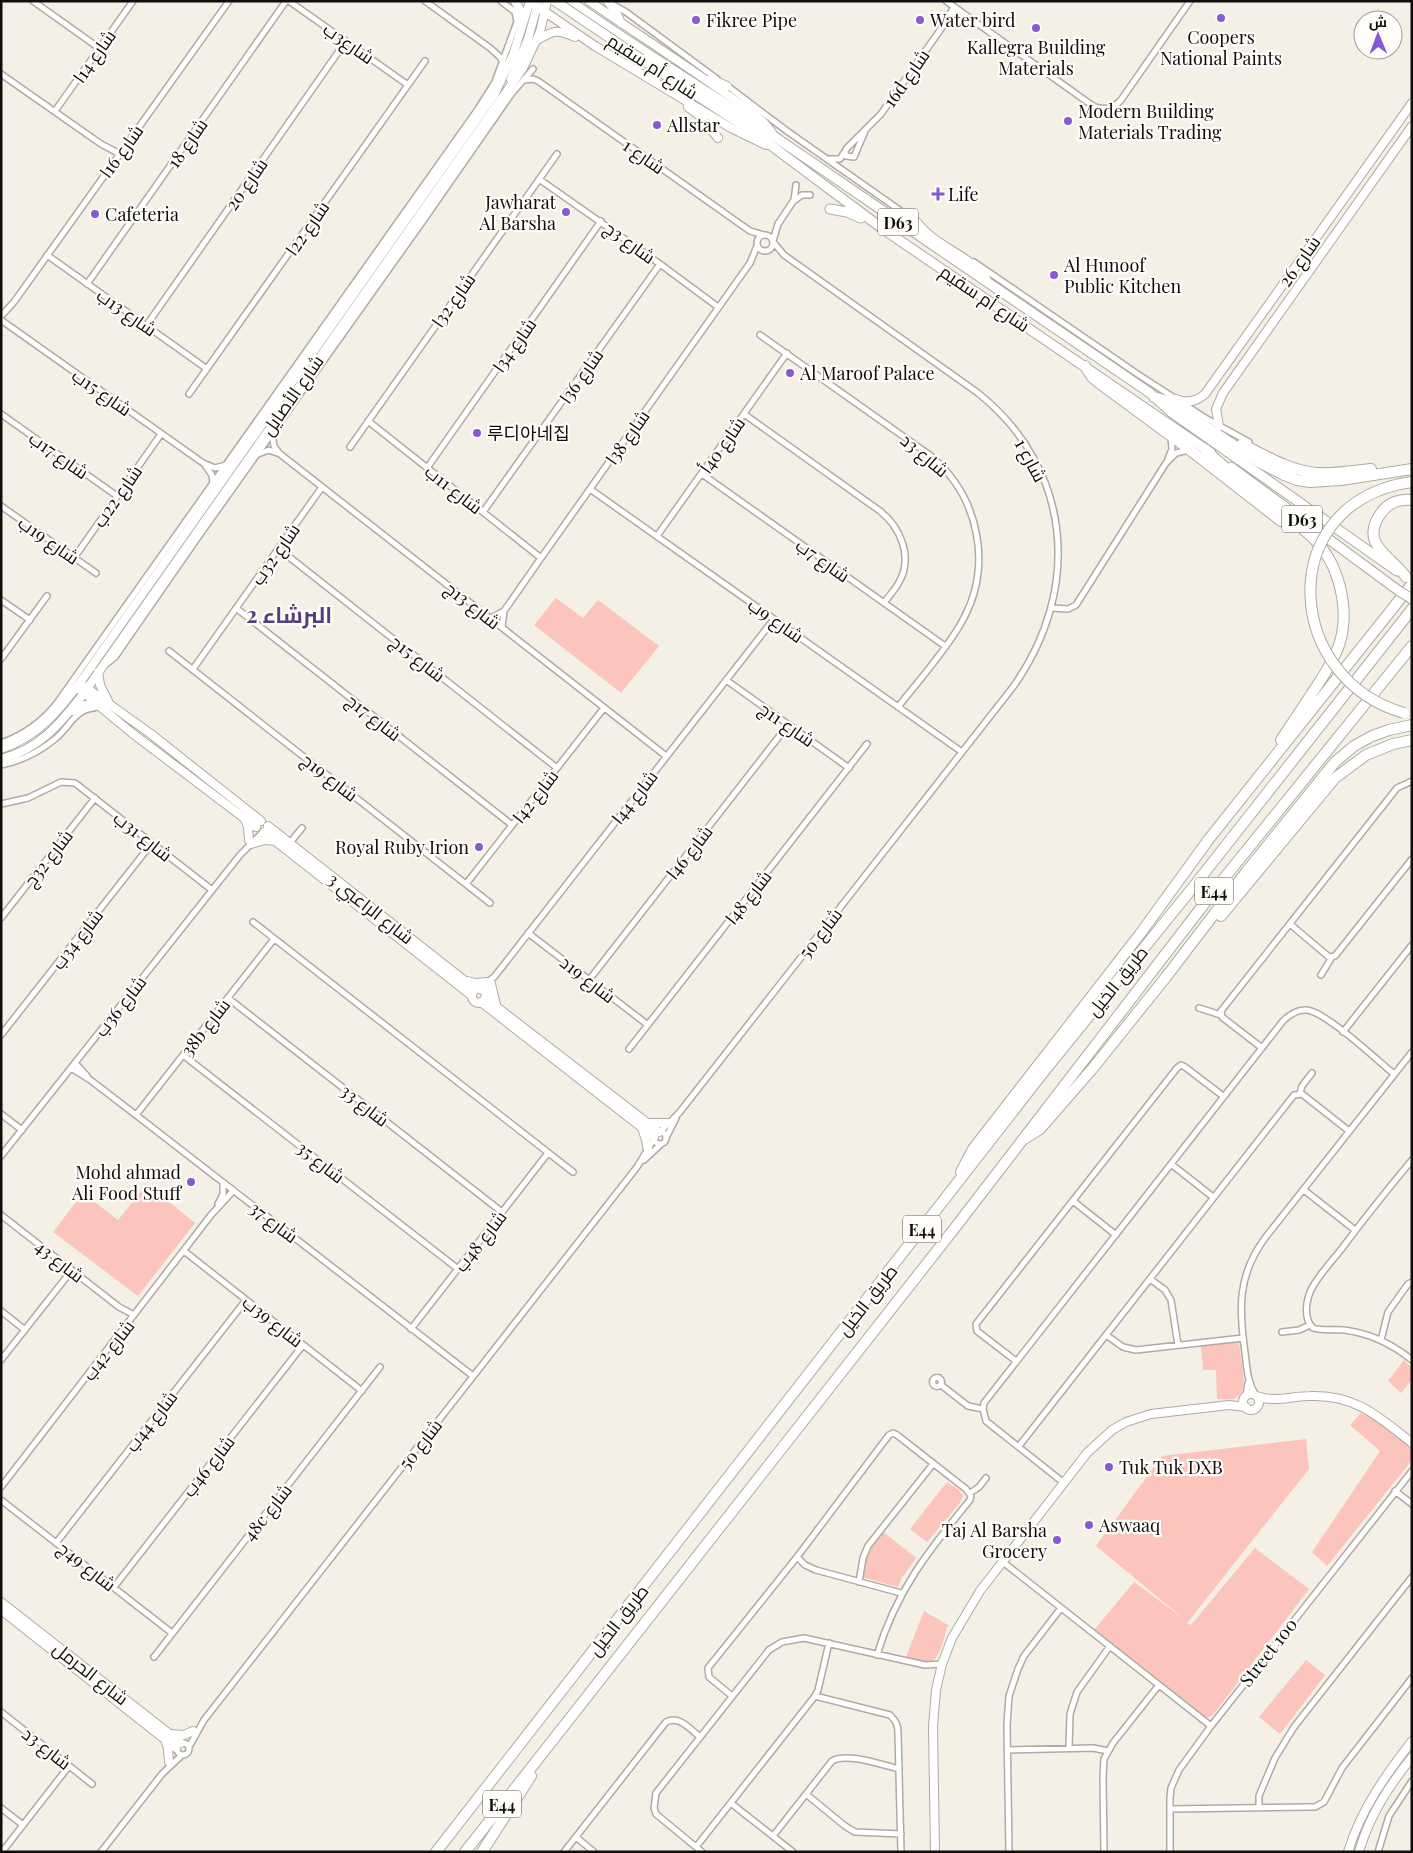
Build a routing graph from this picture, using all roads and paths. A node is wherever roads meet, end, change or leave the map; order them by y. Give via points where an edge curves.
1 (32, 1) edge
2 (133, 1) edge
3 (229, 1) edge
4 (288, 1) edge
5 (425, 1) edge
6 (501, 1) edge
7 (516, 1) edge
8 (529, 1) edge
9 (555, 1) edge
10 (562, 1) edge
11 (570, 1) edge
12 (582, 1) edge
13 (946, 1) edge
14 (1190, 1) edge
15 (608, 2) edge
16 (541, 3) edge
17 (591, 3) edge
18 (956, 8) junction
19 (545, 12) junction
20 (560, 22) junction
21 (621, 23) junction
22 (524, 24) junction
23 (346, 41) junction
24 (536, 41) junction
25 (595, 46) junction
26 (508, 47) junction
27 (99, 48) junction
28 (490, 48) junction
29 (643, 56) junction
30 (425, 60) dead end
31 (503, 63) junction
32 (1, 74) edge
33 (699, 74) junction
34 (524, 80) junction
35 (538, 81) junction
36 (408, 85) junction
37 (727, 86) junction
38 (670, 91) junction
39 (501, 99) junction
40 (1412, 103) edge
41 (480, 110) junction
42 (55, 111) junction
43 (1412, 126) edge
44 (866, 129) junction
45 (774, 136) junction
46 (718, 138) dead end
47 (772, 147) junction
48 (845, 152) junction
49 (557, 154) dead end
50 (118, 156) junction
51 (1374, 157) junction
52 (828, 159) junction
53 (1376, 178) junction
54 (539, 179) junction
55 (796, 185) dead end
56 (810, 195) dead end
57 (794, 200) junction
58 (830, 209) dead end
59 (601, 221) junction
60 (917, 223) junction
61 (778, 224) junction
62 (884, 229) junction
63 (750, 231) junction
64 (765, 234) junction
65 (774, 242) junction
66 (757, 245) junction
67 (403, 250) junction
68 (766, 251) junction
69 (393, 253) junction
70 (784, 255) junction
71 (47, 256) junction
72 (750, 263) junction
73 (660, 264) junction
74 (87, 284) junction
75 (990, 286) junction
76 (1271, 301) junction
77 (718, 307) junction
78 (353, 309) junction
79 (1276, 317) junction
80 (2, 319) edge
81 (352, 320) junction
82 (146, 326) junction
83 (760, 335) dead end
84 (787, 354) junction
85 (1085, 366) junction
86 (207, 369) junction
87 (189, 394) dead end
88 (1152, 395) junction
89 (1176, 399) junction
90 (1, 414) edge
91 (744, 414) junction
92 (368, 421) junction
93 (1219, 426) junction
94 (272, 433) junction
95 (161, 434) junction
96 (1170, 435) junction
97 (350, 447) dead end
98 (1205, 448) junction
99 (1190, 450) junction
100 (244, 451) junction
101 (280, 454) junction
102 (256, 456) junction
103 (230, 461) junction
104 (203, 463) junction
105 (1166, 463) junction
106 (1283, 464) junction
107 (1412, 464) edge
108 (427, 468) junction
109 (1412, 469) edge
110 (702, 474) junction
111 (1412, 482) edge
112 (322, 487) junction
113 (211, 488) junction
114 (590, 489) junction
115 (117, 496) junction
116 (1412, 500) edge
117 (1, 506) edge
118 (484, 512) junction
119 (657, 536) junction
120 (194, 539) junction
121 (172, 547) junction
122 (279, 549) junction
123 (74, 558) junction
124 (541, 558) junction
125 (96, 574) dead end
126 (1410, 581) edge
127 (1339, 585) junction
128 (47, 596) dead end
129 (1412, 599) edge
130 (1, 600) edge
131 (884, 603) junction
132 (236, 608) junction
133 (1052, 608) junction
134 (1412, 609) edge
135 (504, 611) junction
136 (489, 619) junction
137 (774, 619) junction
138 (30, 620) junction
139 (502, 627) junction
140 (110, 634) junction
141 (945, 646) junction
142 (1412, 646) edge
143 (169, 651) dead end
144 (1, 659) edge
145 (100, 669) junction
146 (193, 669) junction
147 (726, 680) junction
148 (78, 685) junction
149 (85, 690) junction
150 (898, 707) junction
151 (101, 708) junction
152 (115, 708) junction
153 (604, 708) junction
154 (69, 712) junction
155 (1408, 714) edge
156 (788, 725) junction
157 (1412, 725) edge
158 (1412, 740) edge
159 (15, 741) junction
160 (1, 743) edge
161 (867, 744) dead end
162 (1, 749) edge
163 (962, 752) junction
164 (666, 756) junction
165 (1, 759) edge
166 (1, 765) edge
167 (557, 768) junction
168 (849, 768) junction
169 (1412, 781) edge
170 (95, 798) junction
171 (1242, 799) junction
172 (1, 804) edge
173 (243, 815) junction
174 (512, 825) junction
175 (261, 827) junction
176 (302, 828) dead end
177 (276, 841) junction
178 (250, 842) junction
179 (152, 843) junction
180 (289, 844) junction
181 (1412, 859) edge
182 (466, 884) junction
183 (212, 890) junction
184 (490, 903) dead end
185 (1, 918) edge
186 (252, 922) dead end
187 (1290, 924) junction
188 (528, 932) junction
189 (274, 939) junction
190 (1412, 944) edge
191 (1184, 954) junction
192 (1332, 957) junction
193 (1321, 975) dead end
194 (464, 980) junction
195 (589, 980) junction
196 (489, 983) junction
197 (480, 994) junction
198 (228, 998) junction
199 (496, 1006) junction
200 (1227, 1006) junction
201 (1199, 1008) dead end
202 (1221, 1015) junction
203 (1227, 1021) junction
204 (648, 1025) junction
205 (1343, 1032) junction
206 (1, 1035) edge
207 (1262, 1048) junction
208 (629, 1049) dead end
209 (1412, 1052) edge
210 (183, 1055) junction
211 (73, 1066) junction
212 (1312, 1073) dead end
213 (1394, 1074) junction
214 (1300, 1094) junction
215 (1223, 1096) junction
216 (679, 1113) junction
217 (1, 1114) edge
218 (136, 1115) junction
219 (669, 1123) junction
220 (643, 1124) junction
221 (22, 1130) junction
222 (1348, 1131) junction
223 (656, 1135) junction
224 (666, 1138) junction
225 (1022, 1139) junction
226 (661, 1144) junction
227 (648, 1150) junction
228 (548, 1153) junction
229 (1, 1156) edge
230 (1412, 1160) edge
231 (1171, 1164) junction
232 (637, 1167) junction
233 (573, 1172) dead end
234 (959, 1181) junction
235 (223, 1183) junction
236 (1304, 1190) junction
237 (233, 1191) junction
238 (1213, 1197) junction
239 (1073, 1202) junction
240 (214, 1212) junction
241 (502, 1212) junction
242 (1, 1215) edge
243 (1355, 1230) junction
244 (1116, 1235) junction
245 (184, 1251) junction
246 (458, 1269) junction
247 (72, 1270) junction
248 (1150, 1279) junction
249 (1412, 1284) edge
250 (246, 1300) junction
251 (1, 1312) edge
252 (132, 1318) junction
253 (1310, 1325) junction
254 (411, 1329) junction
255 (25, 1330) junction
256 (1282, 1332) dead end
257 (1106, 1335) junction
258 (1243, 1338) junction
259 (1381, 1340) junction
260 (303, 1345) junction
261 (1178, 1345) junction
262 (1, 1360) edge
263 (1412, 1360) edge
264 (1016, 1361) junction
265 (380, 1367) dead end
266 (472, 1378) junction
267 (941, 1385) dead end
268 (362, 1391) junction
269 (1251, 1395) junction
270 (1271, 1399) junction
271 (1230, 1405) junction
272 (1258, 1406) junction
273 (1246, 1407) junction
274 (983, 1409) junction
275 (1412, 1443) edge
276 (1019, 1446) junction
277 (933, 1464) junction
278 (1412, 1471) edge
279 (986, 1478) dead end
280 (1064, 1483) junction
281 (1, 1487) edge
282 (1396, 1491) junction
283 (970, 1493) junction
284 (1, 1500) edge
285 (1412, 1504) edge
286 (56, 1542) junction
287 (797, 1557) junction
288 (1003, 1562) junction
289 (1412, 1576) edge
290 (859, 1582) junction
291 (114, 1587) junction
292 (901, 1593) junction
293 (1, 1602) edge
294 (1060, 1608) junction
295 (1, 1610) edge
296 (172, 1633) junction
297 (829, 1643) junction
298 (1110, 1646) junction
299 (877, 1654) junction
300 (154, 1657) dead end
301 (942, 1664) junction
302 (924, 1665) junction
303 (939, 1676) junction
304 (1412, 1678) edge
305 (1159, 1685) junction
306 (732, 1696) junction
307 (815, 1696) junction
308 (1, 1712) edge
309 (204, 1720) junction
310 (1211, 1726) junction
311 (193, 1731) junction
312 (166, 1736) junction
313 (700, 1737) junction
314 (1412, 1741) edge
315 (179, 1746) junction
316 (189, 1747) junction
317 (1069, 1748) junction
318 (1007, 1750) junction
319 (1108, 1751) junction
320 (182, 1755) junction
321 (540, 1757) junction
322 (1412, 1757) edge
323 (170, 1762) junction
324 (69, 1766) junction
325 (899, 1769) junction
326 (162, 1774) junction
327 (1412, 1781) edge
328 (92, 1784) dead end
329 (806, 1794) junction
330 (732, 1804) junction
331 (1259, 1807) junction
332 (1, 1808) edge
333 (1170, 1809) junction
334 (23, 1825) junction
335 (901, 1834) junction
336 (773, 1836) junction
337 (576, 1837) junction
338 (696, 1847) junction
339 (2, 1852) edge
340 (101, 1852) edge
341 (436, 1852) edge
342 (465, 1852) edge
343 (482, 1852) edge
344 (564, 1852) edge
345 (594, 1852) edge
346 (702, 1852) edge
347 (793, 1852) edge
348 (901, 1852) edge
349 (935, 1852) edge
350 (1009, 1852) edge
351 (1104, 1852) edge
352 (1170, 1852) edge
353 (1348, 1852) edge
354 (1359, 1852) edge
355 (1378, 1852) edge

1 - 27 street
2 - 27 street, شارع 14ا
3 - 50 street, شارع 16ا
4 - 23 street, شارع3ب
4 - 74 street, شارع 18
5 - 28 street
6 - 26 street via 517,17
7 - 22 street
8 - 16 street
8 - 22 street, شارع الأصايل
9 - 29 main road, شارع أم سقيم / D63, bridge
10 - 20 street via 558,12
11 - 29 main road, شارع أم سقيم / D63
12 - 17 street
13 - 18 street
14 - 18 street via 1121,100 1107,109 1093,106
15 - 21 street
15 - 37 street
16 - 19 street, شارع الأصايل
16 - 39 street
17 - 21 street
18 - 44 street, 16d شارع
19 - 20 street
19 - 24 street, شارع الأصايل
20 - 25 street
21 - 33 street
22 - 41 street, شارع الأصايل via 494,95
23 - 36 street, شارع3ب
23 - 82 street, شارع 20
24 - 25 street via 559,31
24 - 39 street, شارع الأصايل via 523,68
25 - 38 street
26 - 28 street
26 - 31 street
27 - 42 street, شارع 14ا
28 - 31 street
29 - 45 main road, شارع أم سقيم / D63
29 - 47 main road, شارع أم سقيم / D63
30 - 36 street, شارع 22ا
31 - 41 street
32 - 42 street
33 - 37 street
33 - 45 street via 762,120
34 - 35 street
34 - 35 street via 533,69
34 - 67 street via 506,100
35 - 63 street, شارع 1
36 - 86 street, شارع 22ا
37 - 52 street
38 - 46 street via 700,116
38 - 47 street via 739,132
39 - 69 street, شارع الأصايل
40 - 51 street, شارع 26
41 - 100 street, شارع الأصايل
41 - 103 street via 401,216
42 - 50 street
43 - 53 street, شارع 26
44 - 48 street, 16d شارع
44 - 48 street, 16d شارع via 854,157 846,156
45 - 75 main road, شارع أم سقيم / D63
47 - 62 main road, شارع أم سقيم / D63
48 - 52 street, 16d شارع via 840,159
49 - 54 street, شارع 32ا
50 - 71 street, شارع 16ا
51 - 53 street via 1368,170
51 - 76 street, شارع 26
52 - 60 street
53 - 79 street, شارع 26
54 - 59 street, شارع 3ج
54 - 92 street, شارع 32ا
55 - 57 street
56 - 57 street
57 - 61 street
58 - 62 main road via 851,213
59 - 73 street, شارع 3ج
59 - 108 street, شارع 34ا
60 - 75 main road via 979,270
60 - 89 street
61 - 64 street
61 - 65 street
62 - 85 main road, شارع أم سقيم / D63
63 - 64 street, شارع 1
63 - 66 street, شارع 1
64 - 65 street
64 - 66 street via 760,236
65 - 68 street
65 - 70 street, شارع 1
66 - 68 street
66 - 72 street, شارع 38ا
67 - 69 street
67 - 81 street
68 - 70 street, شارع 1
68 - 72 street, شارع 38ا
69 - 78 street, شارع الأصايل
70 - 133 street, شارع 1 via 978,393 1013,428 1037,466 1054,514 1058,564
71 - 74 street, شارع 13ب
71 - 80 street, شارع 16ا
72 - 77 street, شارع 38ا
73 - 77 street, شارع 3ج
73 - 118 street, شارع 36ا
74 - 82 street, شارع 13ب
75 - 88 main road, شارع أم سقيم / D63
76 - 79 street via 1269,313
76 - 89 street, شارع 26 via 1205,394 1194,401
77 - 114 street, شارع 38ا
78 - 81 street
78 - 120 street, شارع الأصايل
79 - 93 street, شارع 26 via 1219,400 1216,411
80 - 95 street, شارع 15ب
81 - 94 street
82 - 86 street, شارع 13ب
83 - 84 street, شارع 3د
84 - 91 street, شارع 40أ
84 - 141 street, شارع 3د via 931,456 953,478 966,498 978,536 978,575 965,616
85 - 96 highway via 1099,383
85 - 98 main road, شارع أم سقيم / D63
86 - 87 street, شارع 22ا
88 - 106 highway via 1168,398 1223,434
88 - 109 highway via 1167,401 1259,462 1290,478 1319,482
88 - 126 main road, شارع أم سقيم / D63
89 - 93 street
90 - 115 street, شارع 17ب
91 - 110 street, شارع 40أ
91 - 131 street via 892,522 903,544 905,562 898,584
92 - 97 street, شارع 32ا
92 - 108 street, شارع 11ب
93 - 106 street
94 - 101 street via 274,446
94 - 102 street
95 - 104 street, شارع 15ب
95 - 115 street, شارع 22ب
96 - 99 highway
96 - 105 street via 1172,449
98 - 127 highway via 1318,544 1331,561
98 - 129 main road, شارع أم سقيم / D63, bridge
99 - 105 street via 1176,453
99 - 127 highway via 1310,544 1328,564
100 - 103 street
100 - 121 street, شارع الأصايل
101 - 102 street via 265,450
101 - 112 street, شارع 13ج
102 - 120 street
103 - 104 street via 218,468
103 - 113 street
104 - 113 street via 212,475
105 - 133 street via 1076,605 1068,609
106 - 107 highway via 1324,473
108 - 118 street, شارع 11ب
110 - 119 street, شارع 40أ
110 - 131 street, شارع 7ب
111 - 155 highway, bridge via 1367,496 1335,523 1316,558 1310,591 1317,633 1337,669 1368,697
112 - 122 street, شارع 32ب
112 - 136 street, شارع 13ج
113 - 121 street
114 - 119 street, شارع 9ب
114 - 124 street, شارع 38ا
115 - 123 street, شارع 22ب
116 - 126 highway via 1399,500 1386,507 1378,518 1374,533 1380,551
117 - 123 street, شارع 19ب
118 - 124 street, شارع 11ب
119 - 137 street, شارع 9ب
120 - 145 street, شارع الأصايل
121 - 140 street, شارع الأصايل
122 - 132 street, شارع 32ب
122 - 167 street, شارع 15ج
123 - 125 street, شارع 19ب
124 - 135 street, شارع 38ا
126 - 171 highway
127 - 171 highway via 1344,624 1336,655 1248,784
128 - 138 street
130 - 138 street
131 - 141 street, شارع 7ب
132 - 146 street, شارع 32ب
132 - 174 street, شارع 17ج
133 - 163 street, شارع 1 via 1026,668
134 - 234 highway, طريق الخيل / E44
135 - 136 street, شارع 38ا
135 - 139 street, شارع 38ا
136 - 139 street, شارع 13ج
137 - 147 street, شارع 44ا
137 - 150 street, شارع 9ب
138 - 144 street
139 - 153 street, شارع 13ج
140 - 148 street, شارع الأصايل
140 - 159 street via 51,710
141 - 150 street, شارع 3د
142 - 225 highway, طريق الخيل / E44 via 1233,867
143 - 146 street, شارع 19ج
145 - 149 street, شارع الأصايل
145 - 152 street via 102,690
146 - 182 street, شارع 19ج
147 - 156 street, شارع 11ج
147 - 164 street, شارع 44ا
148 - 149 street, شارع الراعبي 3
148 - 159 street, شارع الأصايل via 50,720 30,735
149 - 151 street, شارع الراعبي 3
149 - 152 street, شارع الراعبي 3
149 - 154 street, شارع الأصايل
150 - 163 street, شارع 9ب
151 - 154 street via 86,705
151 - 166 street via 83,711 44,747
151 - 173 street, شارع الراعبي 3
152 - 175 street, شارع الراعبي 3
153 - 164 street, شارع 13ج
153 - 167 street, شارع 42ا
154 - 165 street, شارع الأصايل via 58,727 36,744
156 - 168 street, شارع 11ج
156 - 195 street, شارع 46ا
157 - 191 highway via 1384,731 1354,746 1335,762
158 - 191 highway via 1375,751 1335,778 1203,937
159 - 160 street
159 - 162 street, شارع الأصايل
161 - 168 street, شارع 48ا
163 - 216 street, شارع 50
164 - 188 street, شارع 44ا
167 - 174 street, شارع 42ا
168 - 204 street, شارع 48ا
169 - 187 street via 1397,788
170 - 172 street, شارع 31ب via 75,783 61,782 28,798
170 - 179 street, شارع 31ب
170 - 185 street, شارع 32ج
171 - 234 highway via 973,1149
173 - 175 street, شارع الراعبي 3
173 - 178 street
174 - 182 street, شارع 42ا
175 - 177 street, شارع الراعبي 3
175 - 178 street, شارع 36ب
175 - 180 street, شارع الراعبي 3
176 - 180 street
177 - 178 street
177 - 197 street, شارع الراعبي 3
178 - 183 street, شارع 36ب
179 - 183 street, شارع 31ب
179 - 206 street, شارع 34ب
180 - 194 street, شارع الراعبي 3
181 - 192 street
182 - 184 street, شارع 19ج
183 - 211 street, شارع 36ب
186 - 189 street
187 - 192 street
187 - 200 street
188 - 195 street, شارع 19د
188 - 196 street, شارع 44ا
189 - 198 street, 38b شارع
189 - 228 street
190 - 205 street
191 - 225 highway via 1044,1124 1034,1134
192 - 193 street
194 - 196 street
194 - 197 street, شارع الراعبي 3
195 - 204 street, شارع 19د
196 - 197 street, شارع 44ا
196 - 199 street
197 - 199 street, شارع الراعبي 3
197 - 220 street, شارع الراعبي 3
198 - 210 street, 38b شارع
198 - 241 street, شارع 33
199 - 220 street, شارع الراعبي 3
200 - 202 street
200 - 203 street via 1224,1014
201 - 202 street
202 - 203 street
203 - 207 street
204 - 208 street, شارع 48ا
205 - 207 street via 1314,1011 1297,1011 1283,1021
205 - 213 street
207 - 215 street
209 - 213 street
210 - 218 street, 38b شارع
210 - 246 street, شارع 35
211 - 218 street, شارع 37
211 - 221 street, شارع 36ب
212 - 214 street
213 - 222 street
214 - 222 street
214 - 238 street via 1294,1095
215 - 231 street
215 - 239 street via 1189,1070 1181,1066 1177,1068
216 - 219 street, شارع 50
216 - 224 street, شارع 50
217 - 221 street
218 - 235 street, شارع 37
219 - 220 street
219 - 223 street, شارع 50
220 - 223 street, شارع الراعبي 3
220 - 227 street
221 - 229 street, شارع 36ب
222 - 236 street
223 - 224 street via 664,1133
223 - 226 street via 656,1143
223 - 227 street, شارع 50
224 - 226 street
225 - 321 highway, طريق الخيل / E44
226 - 232 street, شارع 50
227 - 232 street, شارع 50
228 - 233 street
228 - 241 street, شارع 48ب
230 - 243 street
231 - 238 street
231 - 244 street
232 - 266 street, شارع 50
234 - 341 highway, طريق الخيل / E44
235 - 237 street, شارع 37
235 - 240 street, شارع 42ب via 222,1197
236 - 243 street
236 - 258 street via 1258,1248 1247,1269 1241,1304
237 - 240 street, شارع 42ب
237 - 254 street, شارع 37
238 - 248 street
239 - 244 street
239 - 264 street via 976,1326 977,1331
240 - 245 street, شارع 42ب
241 - 246 street, شارع 48ب
242 - 247 street, شارع 43
243 - 253 street via 1312,1287 1307,1303
244 - 264 street
245 - 250 street, شارع 39ب
245 - 252 street, شارع 42ب
246 - 254 street, شارع 48ب
247 - 252 street, شارع 43
247 - 255 street
248 - 257 street
248 - 261 street via 1165,1290 1171,1300
249 - 259 street via 1408,1284 1388,1312
250 - 260 street, شارع 39ب
250 - 286 street, شارع 44ب
251 - 255 street
252 - 281 street, شارع 42ب
253 - 256 street
253 - 259 street via 1317,1329 1347,1330
254 - 266 street, شارع 37
255 - 262 street
257 - 261 street via 1129,1350
257 - 276 street
258 - 261 street
258 - 269 street
259 - 263 street
260 - 268 street, شارع 39ب
260 - 291 street, شارع 46ب
264 - 274 street via 984,1403
265 - 268 street, 48c شارع
266 - 309 street, شارع 50
267 - 274 street via 968,1406
268 - 296 street, 48c شارع
269 - 270 street
269 - 271 street
269 - 272 street via 1259,1400
269 - 273 street via 1243,1402
270 - 272 street
270 - 275 street via 1313,1395 1346,1400 1376,1414
271 - 273 street
271 - 280 street via 1151,1414 1126,1422 1099,1440
272 - 273 street via 1253,1409
274 - 276 street via 986,1420
276 - 280 street
277 - 283 street
277 - 287 street via 897,1435 889,1435
277 - 290 street via 868,1546
278 - 282 street, Street 100
279 - 283 street
280 - 288 street
282 - 285 street
282 - 310 street, Street 100
283 - 292 street via 970,1500 919,1564
284 - 286 street, شارع 49ج
286 - 291 street, شارع 49ج
287 - 290 street via 816,1570
287 - 306 street via 708,1668 709,1677
288 - 294 street
288 - 301 street via 960,1622
289 - 331 street via 1284,1742 1261,1791
290 - 292 street
291 - 296 street, شارع 49ج
292 - 299 street
293 - 312 street, شارع الحرمل
294 - 298 street
294 - 318 street via 1032,1644 1013,1682 1007,1711
295 - 312 street, شارع الحرمل
296 - 300 street, 48c شارع
297 - 299 street
297 - 306 street via 796,1638 775,1645
297 - 307 street
298 - 305 street
298 - 317 street via 1077,1692 1070,1714
299 - 302 street
301 - 302 street
301 - 303 street
302 - 303 street
303 - 349 street via 933,1726
304 - 331 street via 1342,1768 1324,1802 1314,1807
305 - 310 street
305 - 319 street
306 - 313 street
307 - 325 street via 890,1715 898,1726
307 - 330 street
308 - 324 street, شارع 3د
309 - 311 street, شارع 50
309 - 316 street, شارع 50
310 - 333 street, Street 100 via 1174,1778
311 - 312 street
311 - 315 street, شارع 50
312 - 315 street, شارع الحرمل
312 - 323 street
313 - 337 street via 678,1720 666,1722
313 - 338 street via 653,1800 656,1814
314 - 353 street via 1373,1794
315 - 316 street
315 - 320 street via 179,1754
315 - 323 street, شارع 50
316 - 320 street, شارع 50
317 - 318 street
317 - 319 street
318 - 350 street
319 - 351 street via 1103,1768
320 - 326 street, شارع 50
321 - 342 highway, طريق الخيل / E44
321 - 343 highway via 522,1792
322 - 354 street via 1374,1812
323 - 326 street, شارع 50
324 - 328 street, شارع 3د
324 - 334 street
325 - 329 street via 837,1758
325 - 335 street
326 - 340 street
327 - 355 street via 1389,1816
329 - 335 street via 855,1832
329 - 336 street
330 - 336 street
330 - 338 street
331 - 333 street
332 - 334 street
333 - 352 street, Street 100
334 - 339 street
335 - 348 street
336 - 347 street
337 - 344 street
337 - 345 street
338 - 346 street

